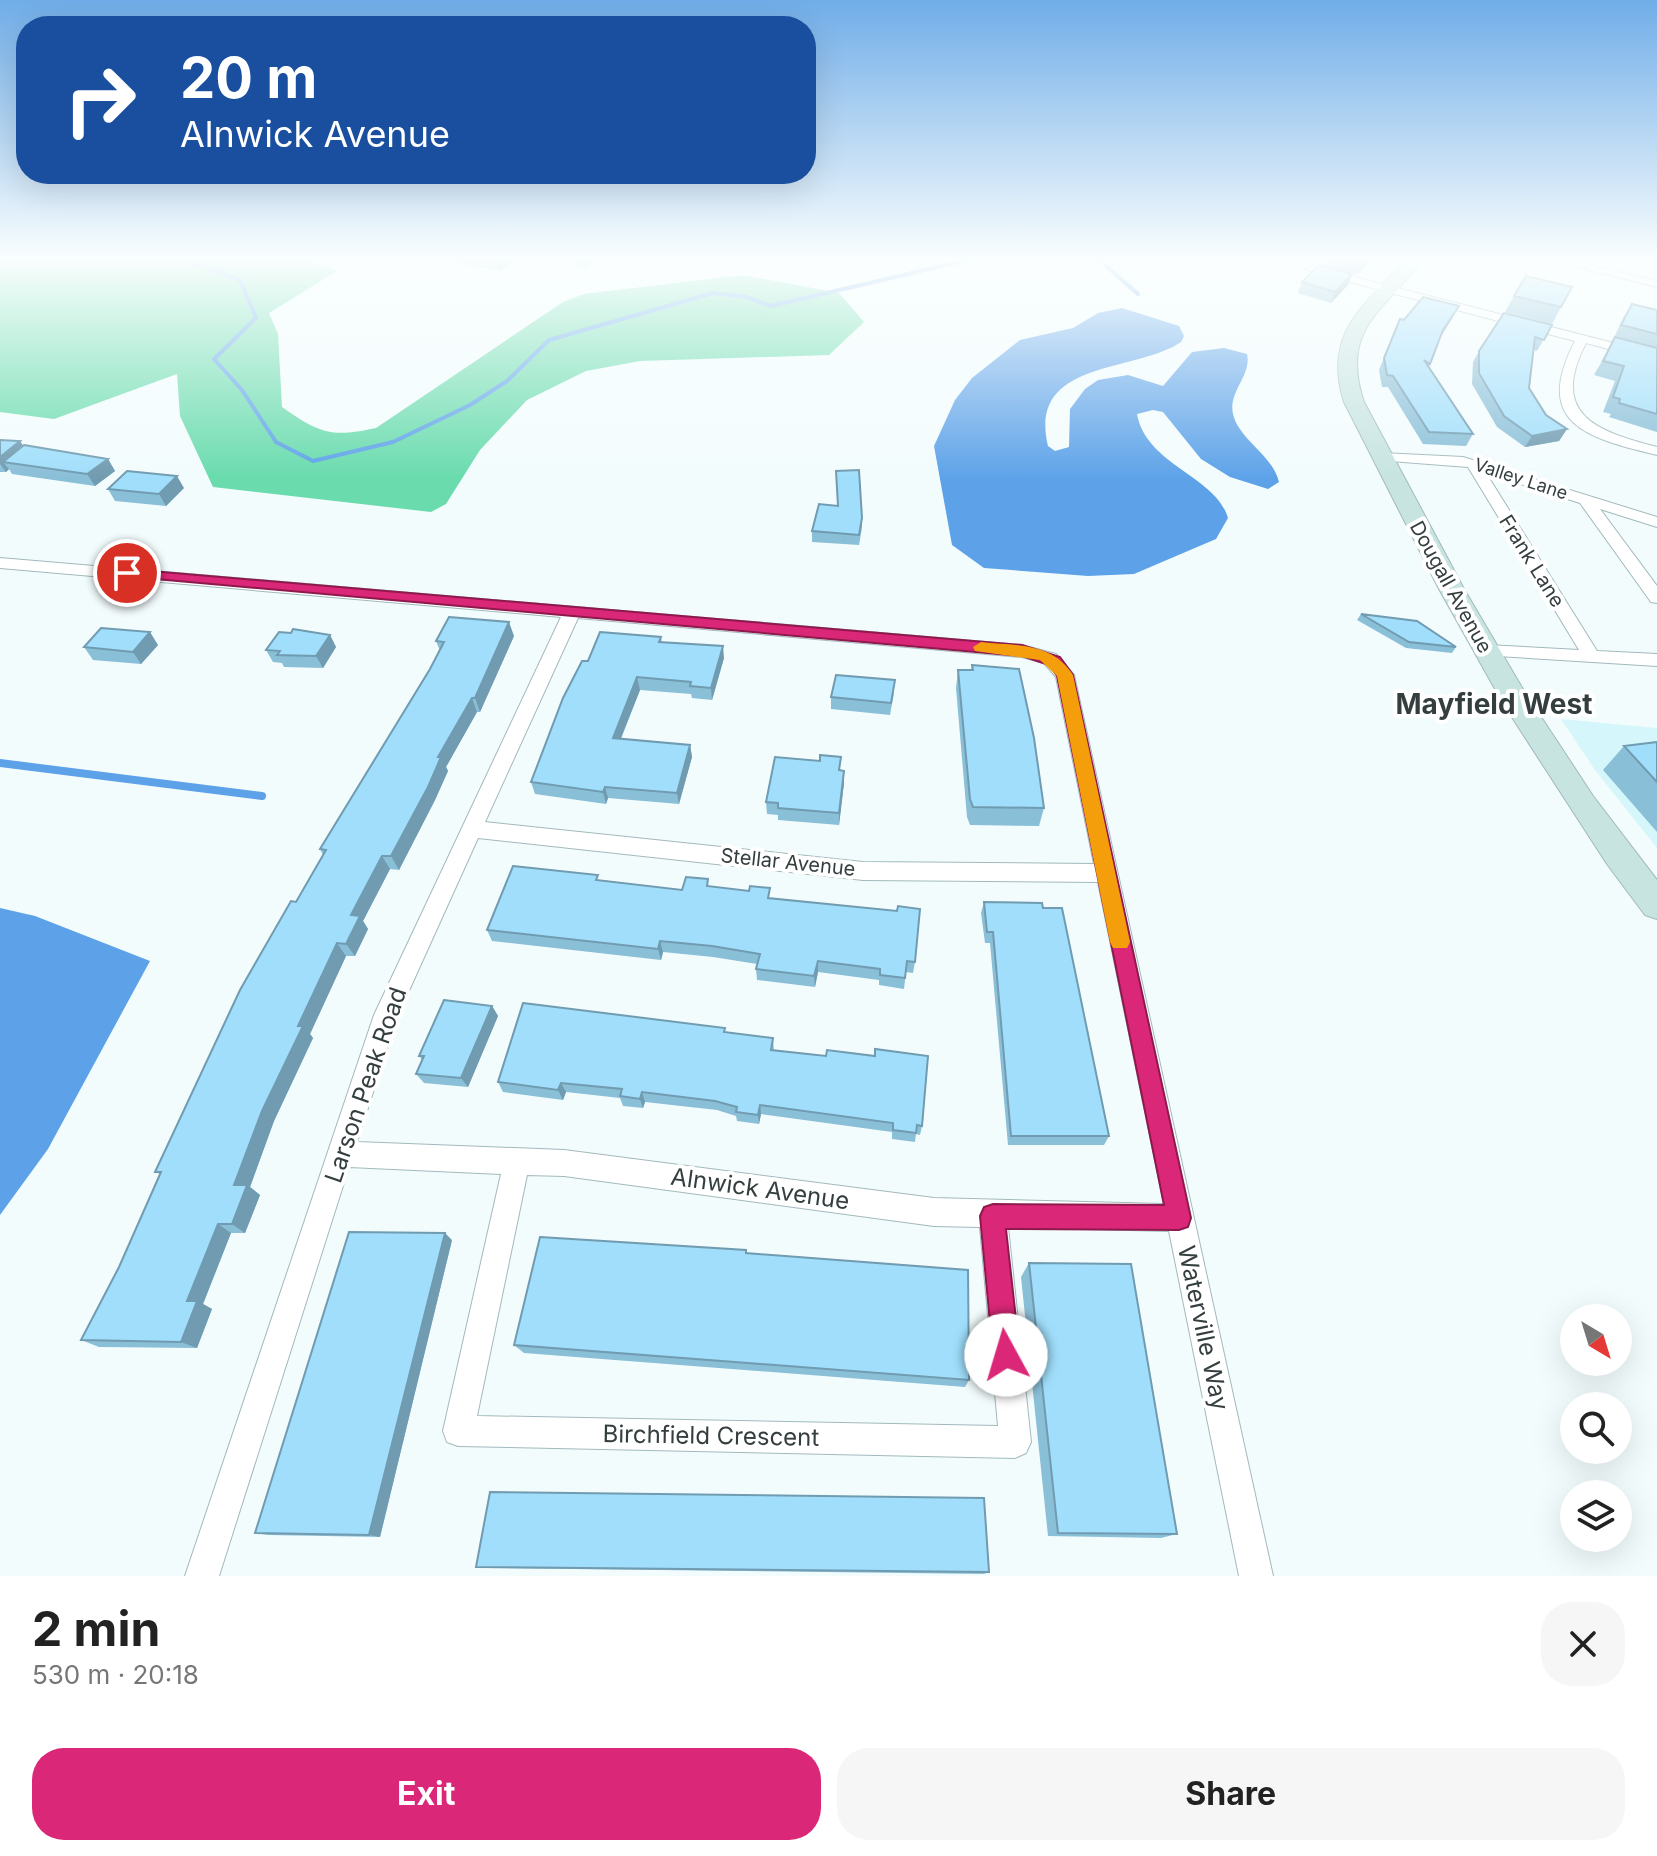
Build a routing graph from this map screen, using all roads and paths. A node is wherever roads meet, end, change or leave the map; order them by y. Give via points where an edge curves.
1 (1352, 332) edge
2 (1553, 332) edge
3 (1582, 339) junction
4 (1657, 358) edge
5 (1657, 451) edge
6 (1382, 457) junction
7 (1473, 464) junction
8 (1586, 500) junction
9 (1657, 522) edge
10 (0, 563) edge
11 (1657, 598) edge
12 (573, 610) junction
13 (1487, 651) junction
14 (1592, 657) junction
15 (1657, 660) edge
16 (472, 829) junction
17 (1106, 873) junction
18 (1657, 905) edge
19 (341, 1154) junction
20 (517, 1159) junction
21 (993, 1216) junction
22 (1179, 1218) junction
23 (202, 1576) edge
24 (1256, 1576) edge

1 - 6 street, Dougall Avenue via 1346,353 1349,386
2 - 3 street
3 - 4 street
3 - 5 street via 1565,378 1573,414 1594,431
6 - 7 street, Valley Lane
6 - 13 street, Dougall Avenue
7 - 8 street, Valley Lane
7 - 14 street, Frank Lane
8 - 9 street, Valley Lane
8 - 11 street
10 - 12 street
12 - 16 street, Larson Peak Road
12 - 17 street, Waterville Way via 1022,651 1054,661 1065,675
13 - 14 street
13 - 18 street, Dougall Avenue via 1591,819
14 - 15 street
16 - 17 street, Stellar Avenue via 863,871
16 - 19 street, Larson Peak Road via 386,1015
17 - 22 street, Waterville Way
19 - 20 street, Alnwick Avenue
19 - 23 street, Larson Peak Road
20 - 21 street, Alnwick Avenue
20 - 21 street, Birchfield Crescent via 458,1431 1015,1442
21 - 22 street, Alnwick Avenue
22 - 24 street, Waterville Way

